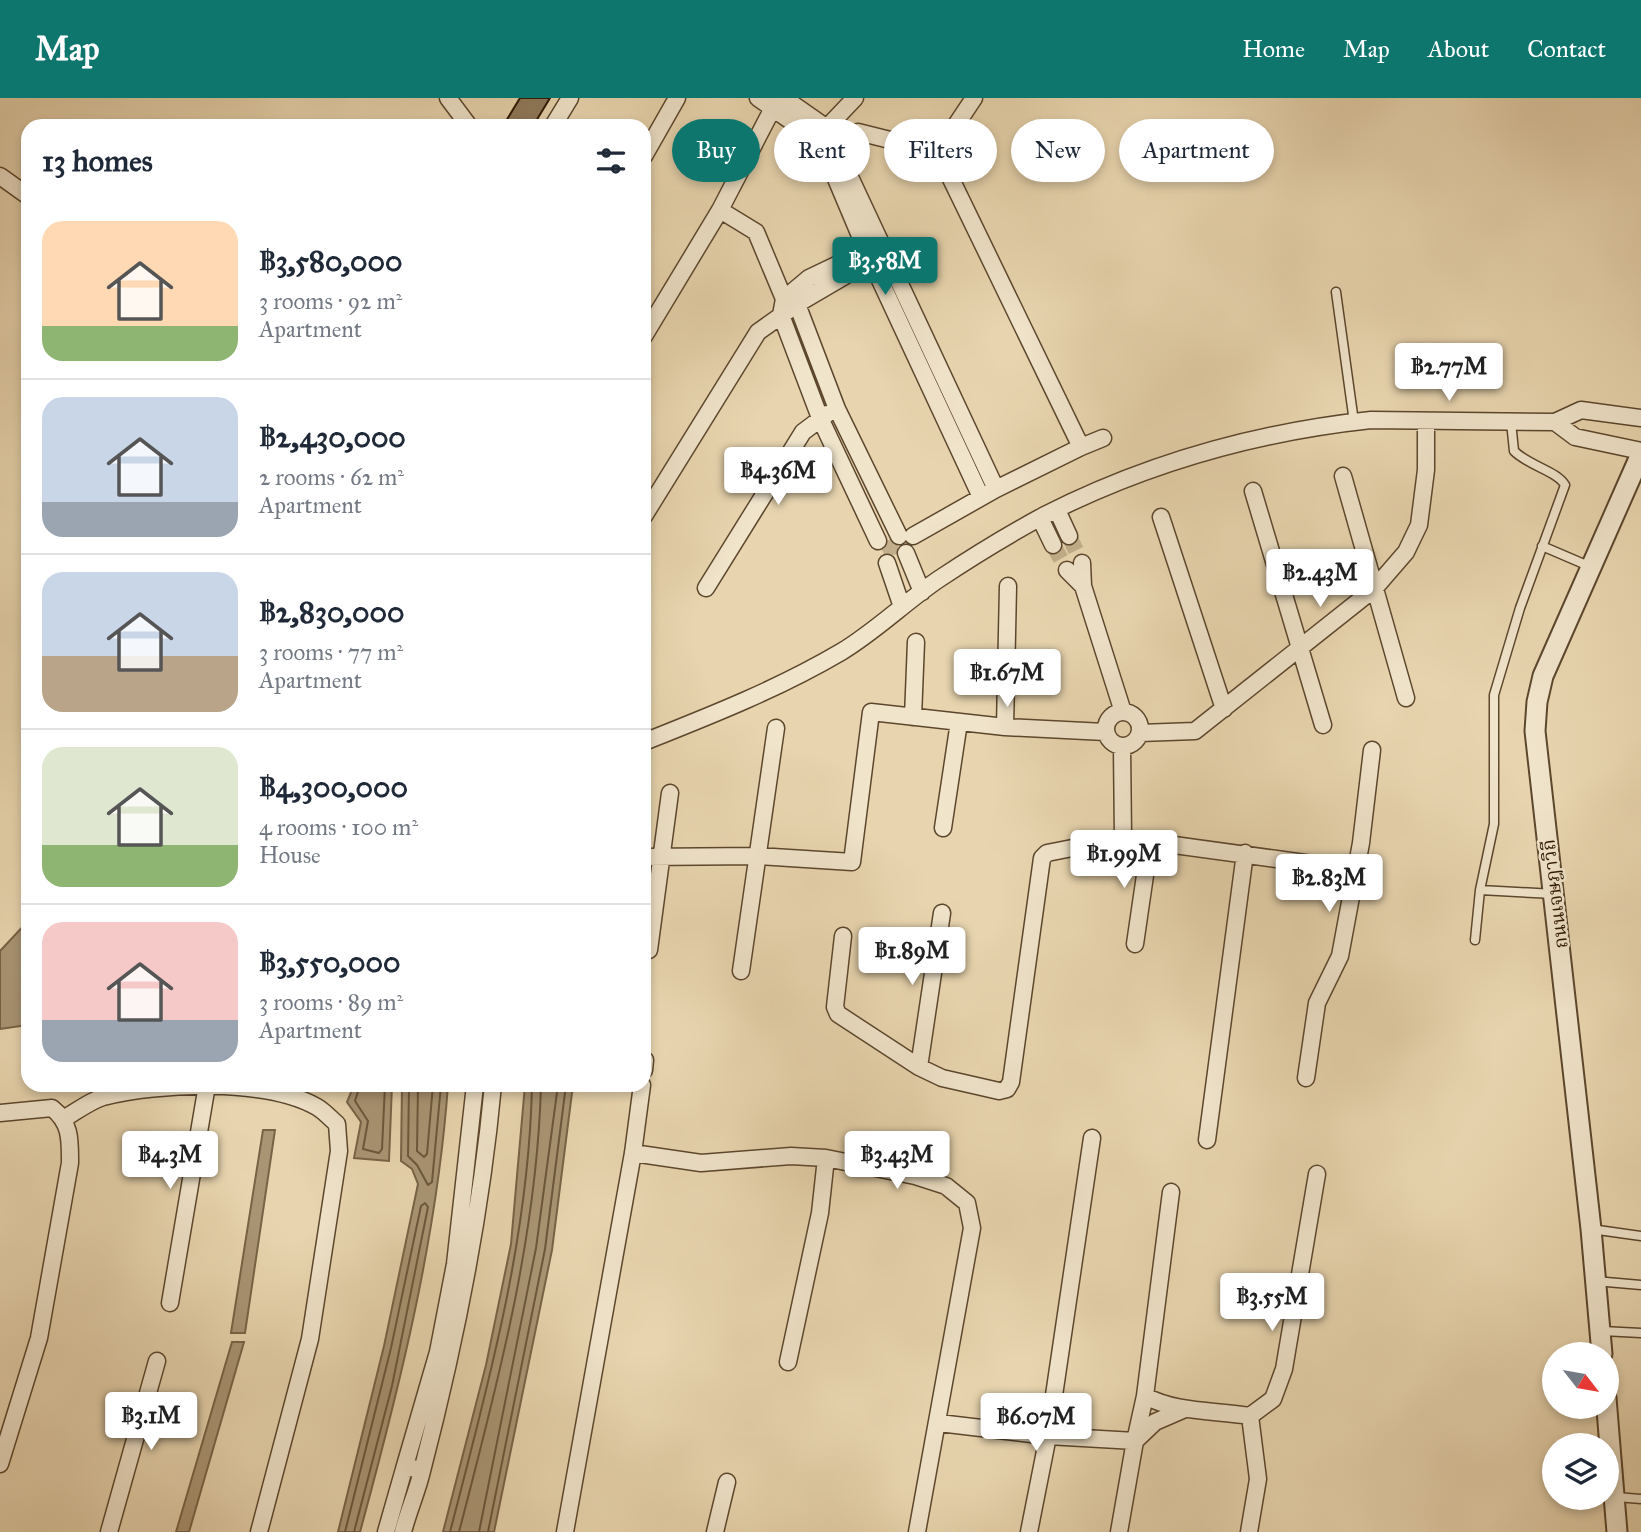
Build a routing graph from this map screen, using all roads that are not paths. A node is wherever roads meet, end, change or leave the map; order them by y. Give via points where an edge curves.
1 (448, 98) edge
2 (558, 98) edge
3 (570, 98) edge
4 (677, 98) edge
5 (758, 98) edge
6 (855, 98) edge
7 (974, 98) edge
8 (779, 101) edge
9 (464, 119) edge
10 (546, 119) edge
11 (557, 119) edge
12 (801, 119) edge
13 (840, 119) edge
14 (960, 119) edge
15 (651, 144) edge
16 (0, 176) edge
17 (844, 182) edge
18 (953, 182) edge
19 (21, 191) edge
20 (720, 210) junction
21 (877, 255) junction
22 (1336, 292) dead end
23 (787, 306) junction
24 (651, 324) edge
25 (837, 409) junction
26 (820, 418) junction
27 (1641, 418) edge
28 (1426, 421) junction
29 (1354, 422) junction
30 (1511, 422) junction
31 (1555, 422) junction
32 (1103, 438) dead end
33 (1081, 447) junction
34 (1641, 452) edge
35 (1343, 476) dead end
36 (996, 489) junction
37 (1253, 491) dead end
38 (981, 497) junction
39 (651, 505) edge
40 (1057, 510) junction
41 (1161, 517) dead end
42 (1041, 518) junction
43 (1069, 536) tunnel mouth
44 (878, 541) dead end
45 (1053, 545) tunnel mouth
46 (1542, 546) junction
47 (906, 553) dead end
48 (887, 563) dead end
49 (1074, 566) tunnel mouth
50 (1592, 568) junction
51 (1008, 586) dead end
52 (706, 588) dead end
53 (1374, 589) junction
54 (922, 592) junction
55 (902, 607) junction
56 (916, 642) dead end
57 (1302, 647) junction
58 (1406, 698) dead end
59 (1224, 709) junction
60 (1123, 712) junction
61 (913, 717) junction
62 (959, 722) junction
63 (1323, 725) dead end
64 (1005, 727) junction
65 (776, 728) dead end
66 (1105, 733) junction
67 (1140, 733) junction
68 (651, 739) edge
69 (1372, 750) dead end
70 (1123, 754) junction
71 (670, 793) dead end
72 (943, 828) dead end
73 (1123, 838) junction
74 (1150, 841) junction
75 (1245, 853) junction
76 (757, 856) junction
77 (651, 857) edge
78 (661, 858) junction
79 (1356, 870) junction
80 (1480, 890) junction
81 (1554, 894) junction
82 (942, 913) dead end
83 (651, 935) edge
84 (843, 936) dead end
85 (1475, 940) dead end
86 (1135, 944) dead end
87 (741, 971) dead end
88 (919, 1068) junction
89 (1306, 1078) dead end
90 (136, 1092) edge
91 (206, 1092) edge
92 (266, 1092) edge
93 (474, 1092) edge
94 (492, 1092) edge
95 (641, 1092) edge
96 (0, 1113) edge
97 (65, 1118) junction
98 (1092, 1138) dead end
99 (1207, 1140) dead end
100 (633, 1153) junction
101 (827, 1158) junction
102 (1317, 1174) dead end
103 (1171, 1192) dead end
104 (1591, 1228) junction
105 (1641, 1236) edge
106 (1595, 1281) junction
107 (1641, 1285) edge
108 (170, 1303) dead end
109 (1600, 1331) junction
110 (1641, 1333) edge
111 (1601, 1342) edge
112 (157, 1361) dead end
113 (788, 1362) dead end
114 (1145, 1396) junction
115 (1185, 1409) junction
116 (1250, 1416) junction
117 (939, 1423) junction
118 (1048, 1436) junction
119 (1135, 1441) junction
120 (0, 1464) edge
121 (404, 1469) junction
122 (421, 1475) junction
123 (727, 1482) dead end
124 (1619, 1497) edge
125 (1641, 1499) edge
126 (1617, 1510) edge
127 (109, 1532) edge
128 (258, 1532) edge
129 (386, 1532) edge
130 (403, 1532) edge
131 (565, 1532) edge
132 (715, 1532) edge
133 (917, 1532) edge
134 (1029, 1532) edge
135 (1119, 1532) edge
136 (1249, 1532) edge
137 (1618, 1532) edge

1 - 9 street
2 - 10 street
3 - 11 street
4 - 15 street
5 - 8 street
6 - 13 street
7 - 14 street
8 - 12 street
8 - 20 street
16 - 19 street
17 - 21 street
18 - 33 street
20 - 23 street via 756,233
20 - 24 street
21 - 23 street
21 - 36 street
21 - 38 street
22 - 29 lane
23 - 25 street
23 - 26 street
23 - 39 street via 758,332
25 - 26 street
25 - 38 street via 906,536
26 - 44 street
26 - 52 street via 803,432
27 - 31 street via 1580,410
28 - 29 street
28 - 30 street
28 - 53 street via 1419,525 1406,552
29 - 40 street via 1234,443 1146,471
30 - 31 street
30 - 46 lane via 1514,451 1536,468 1558,476 1565,485
31 - 34 street via 1575,437
32 - 33 street
33 - 36 street
34 - 50 street, ถนนเจษฎาวิถี
35 - 53 street
36 - 38 street
37 - 57 street
40 - 42 street
40 - 43 street
41 - 59 street
42 - 45 street
42 - 54 street
46 - 50 lane
46 - 80 lane via 1494,695 1494,824
47 - 54 street
48 - 55 street
49 - 60 street
50 - 81 street, ถนนเจษฎาวิถี via 1543,676 1536,702 1535,731
51 - 64 street
53 - 57 street
53 - 58 street
54 - 55 street
55 - 68 street via 843,650 748,701
56 - 61 street
57 - 59 street
57 - 63 street
59 - 67 street via 1195,731
60 - 66 street via 1111,716
60 - 67 street via 1138,721
61 - 62 street
61 - 76 street via 871,712 852,862
62 - 64 street
62 - 72 street
64 - 66 street
65 - 76 street
66 - 70 street
67 - 70 street
69 - 79 street
70 - 73 street
71 - 78 street
73 - 74 street
73 - 88 street via 1047,853 1042,858 1007,1089 942,1079
74 - 75 street
74 - 86 street
75 - 79 street
75 - 99 street
76 - 78 street
76 - 87 street
77 - 78 street
78 - 83 street
79 - 89 street via 1340,956 1317,1003
80 - 81 lane
80 - 85 lane
81 - 104 street, ถนนเจษฎาวิถี
82 - 88 street
84 - 88 street via 838,1014
90 - 97 street via 101,1098
91 - 108 street
92 - 128 street via 317,1107 337,1125 339,1152 310,1339
93 - 121 street via 455,1264 438,1352
94 - 122 street via 470,1267
95 - 100 street
96 - 97 street via 52,1108
97 - 120 street via 70,1163 39,1338
98 - 118 street
100 - 101 street via 701,1163
100 - 131 street
101 - 113 street
101 - 117 street via 915,1176 946,1186 967,1203 972,1227
102 - 116 street via 1284,1369 1273,1399
103 - 114 street
104 - 105 lane
104 - 106 street, ถนนเจษฎาวิถี
106 - 107 lane
106 - 109 street, ถนนเจษฎาวิถี
109 - 110 lane
109 - 111 street, ถนนเจษฎาวิถี
112 - 127 street
114 - 115 street
114 - 119 street
115 - 116 street
115 - 119 street via 1155,1422
116 - 136 street via 1258,1479
117 - 118 street
117 - 133 street
118 - 119 street
118 - 134 street
119 - 135 street
121 - 122 street via 413,1468
121 - 129 street
122 - 130 street
123 - 132 street
124 - 125 lane
126 - 137 street

